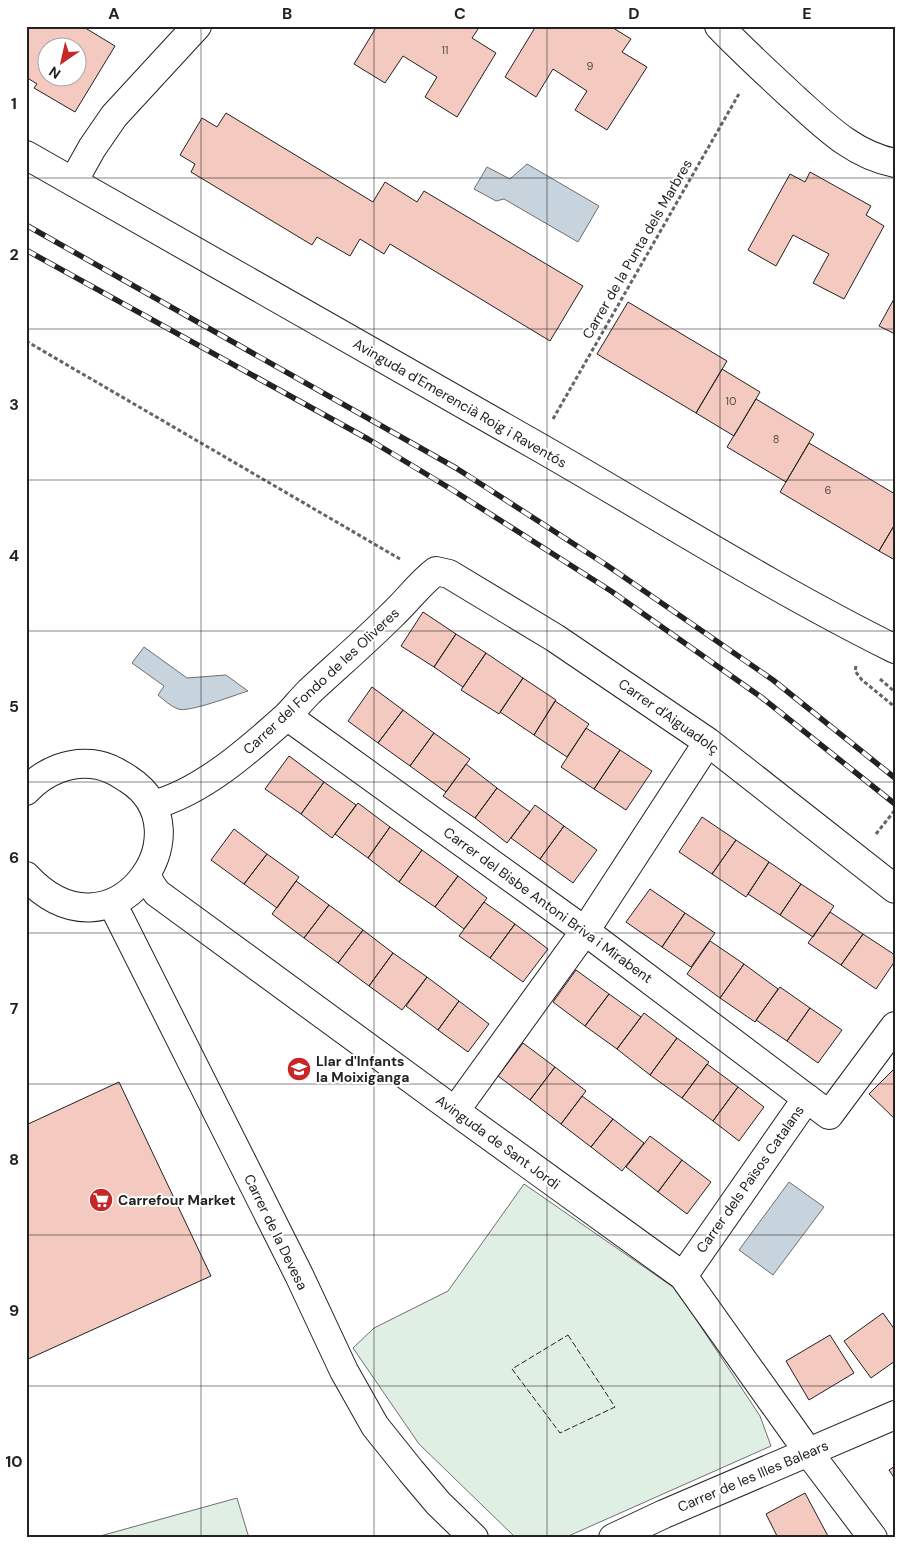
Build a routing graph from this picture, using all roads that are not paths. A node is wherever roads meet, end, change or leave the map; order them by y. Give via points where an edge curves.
1 (197, 26) edge
2 (719, 26) edge
3 (26, 155) edge
4 (895, 163) edge
5 (72, 182) junction
6 (428, 576) joint
7 (895, 650) edge
8 (287, 716) junction
9 (708, 742) junction
10 (30, 780) edge
11 (153, 805) junction
12 (147, 873) junction
13 (26, 876) edge
14 (895, 889) edge
15 (112, 903) junction
16 (585, 931) junction
17 (895, 1026) edge
18 (807, 1098) junction
19 (454, 1111) junction
20 (683, 1276) junction
21 (895, 1415) edge
22 (809, 1453) junction
23 (474, 1538) edge
24 (613, 1538) edge
25 (873, 1538) edge

1 - 5 street via 114,116
2 - 4 street via 837,136 863,153
3 - 5 street, Avinguda d'Emerencià Roig i Raventós
5 - 7 street, Avinguda d'Emerencià Roig i Raventós
6 - 8 street, Carrer del Fondo de les Oliveres via 394,614
6 - 9 street, Carrer d'Aiguadolç via 436,571 449,574 555,638
8 - 11 street, Carrer del Fondo de les Oliveres via 208,778 188,791
8 - 16 street, Carrer del Bisbe Antoni Briva i Mirabent
9 - 14 street, Carrer d'Aiguadolç
9 - 16 street
10 - 11 street via 78,763 102,766 134,783
11 - 12 street via 159,838 157,853
12 - 15 street via 133,890
12 - 19 street, Avinguda de Sant Jordi via 158,893
13 - 15 street via 48,896 68,906 96,908
15 - 23 street, Carrer de la Devesa via 344,1371 375,1426 422,1484
16 - 18 street, Carrer del Bisbe Antoni Briva i Mirabent
16 - 19 street
17 - 18 street, Carrer dels Països Catalans via 829,1115
18 - 20 street, Carrer dels Països Catalans
19 - 20 street, Avinguda de Sant Jordi
20 - 22 street, Avinguda de Sant Jordi
21 - 22 street, Carrer de les Illes Balears
22 - 24 street, Carrer de les Illes Balears
22 - 25 street, Avinguda de Sant Jordi

